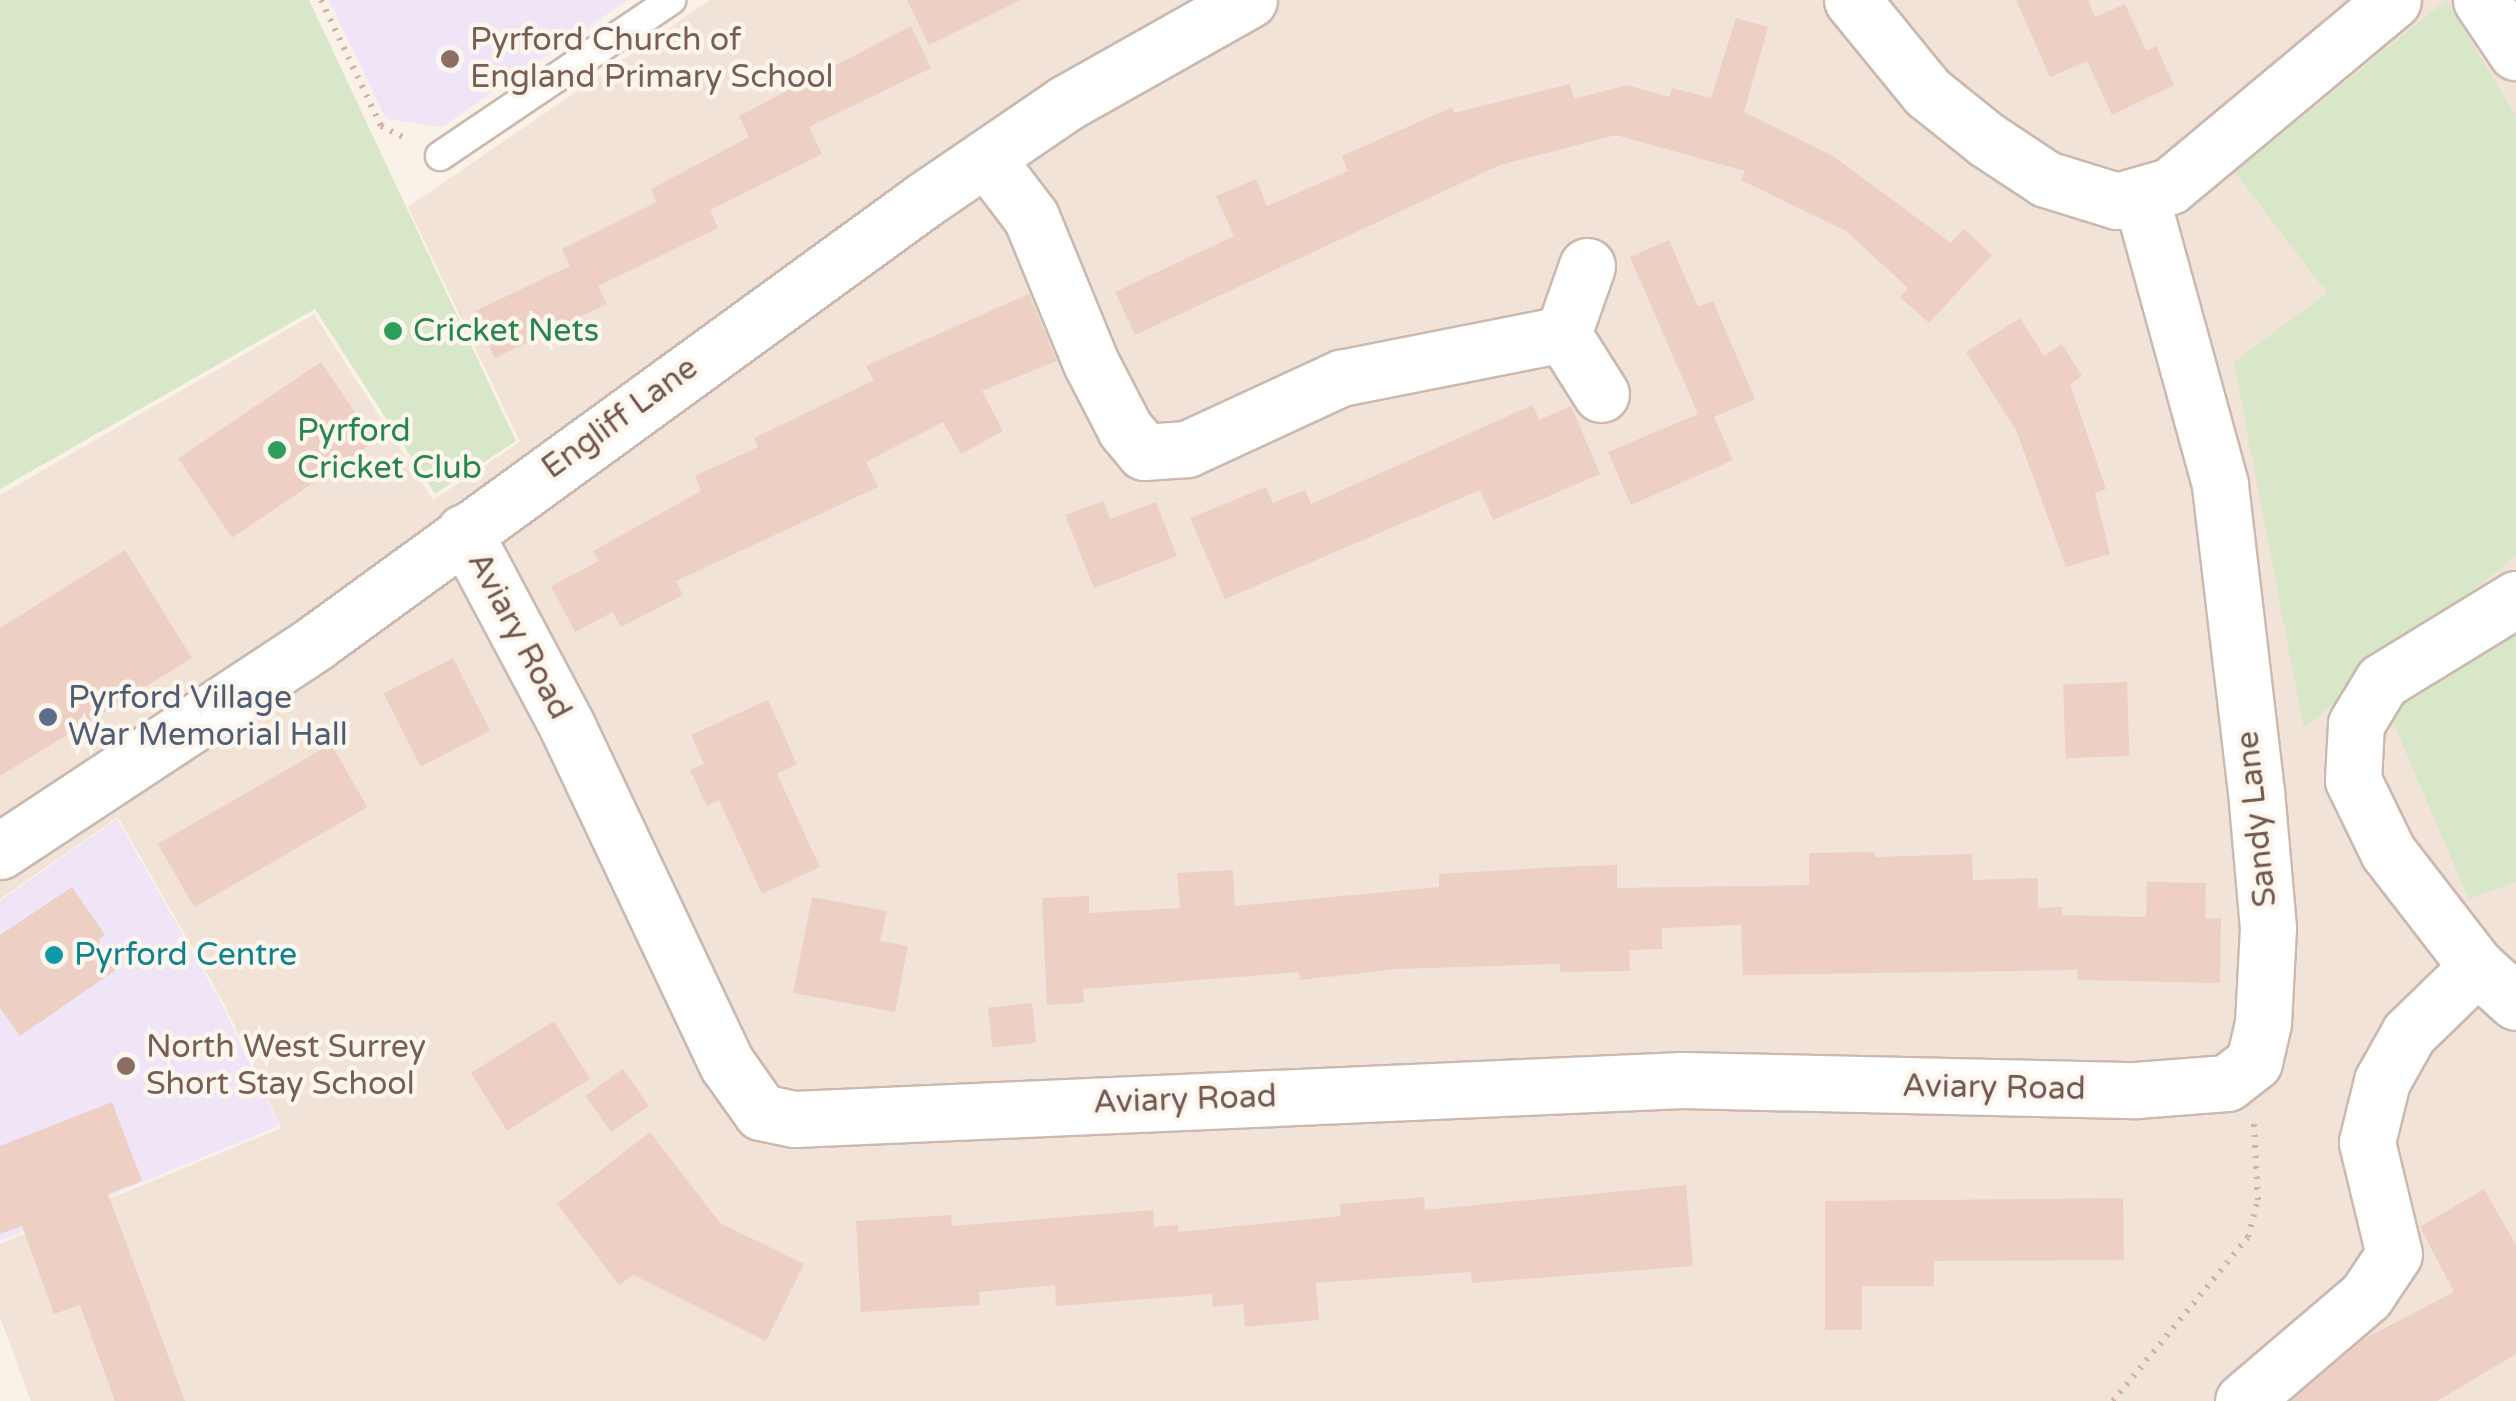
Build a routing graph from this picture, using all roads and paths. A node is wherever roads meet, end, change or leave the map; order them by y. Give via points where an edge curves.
1 (320, 0) edge
2 (670, 0) edge
3 (1249, 0) edge
4 (1852, 0) edge
5 (2393, 0) edge
6 (2481, 0) edge
7 (2516, 52) edge
8 (440, 156) joint
9 (986, 158) junction
10 (2141, 198) junction
11 (1587, 266) dead end
12 (1563, 334) junction
13 (1601, 394) dead end
14 (464, 532) junction
15 (2516, 598) edge
16 (0, 851) edge
17 (2496, 985) edge
18 (2254, 1062) junction
19 (2113, 1401) edge
20 (2243, 1401) edge

1 - 8 path via 381,126
2 - 8 lane
3 - 9 street, Engliff Lane via 1066,103
4 - 10 street via 1927,92 1987,140 2046,179 2088,196
5 - 10 street via 2197,164
6 - 7 street
9 - 12 street via 1032,217 1090,362 1144,452 1187,449 1341,378
9 - 14 street, Engliff Lane
10 - 18 street, Sandy Lane via 2196,384 2232,563 2268,928
11 - 12 street
12 - 13 street
14 - 16 street, Engliff Lane via 315,643
14 - 18 street, Aviary Road via 568,728 727,1064 761,1112 794,1119 1682,1080 2136,1090 2226,1083
15 - 17 street via 2382,680 2356,724 2353,780 2379,834
17 - 20 street via 2409,1033 2382,1081 2366,1142 2394,1254 2366,1296
18 - 19 path via 2258,1200 2248,1237

